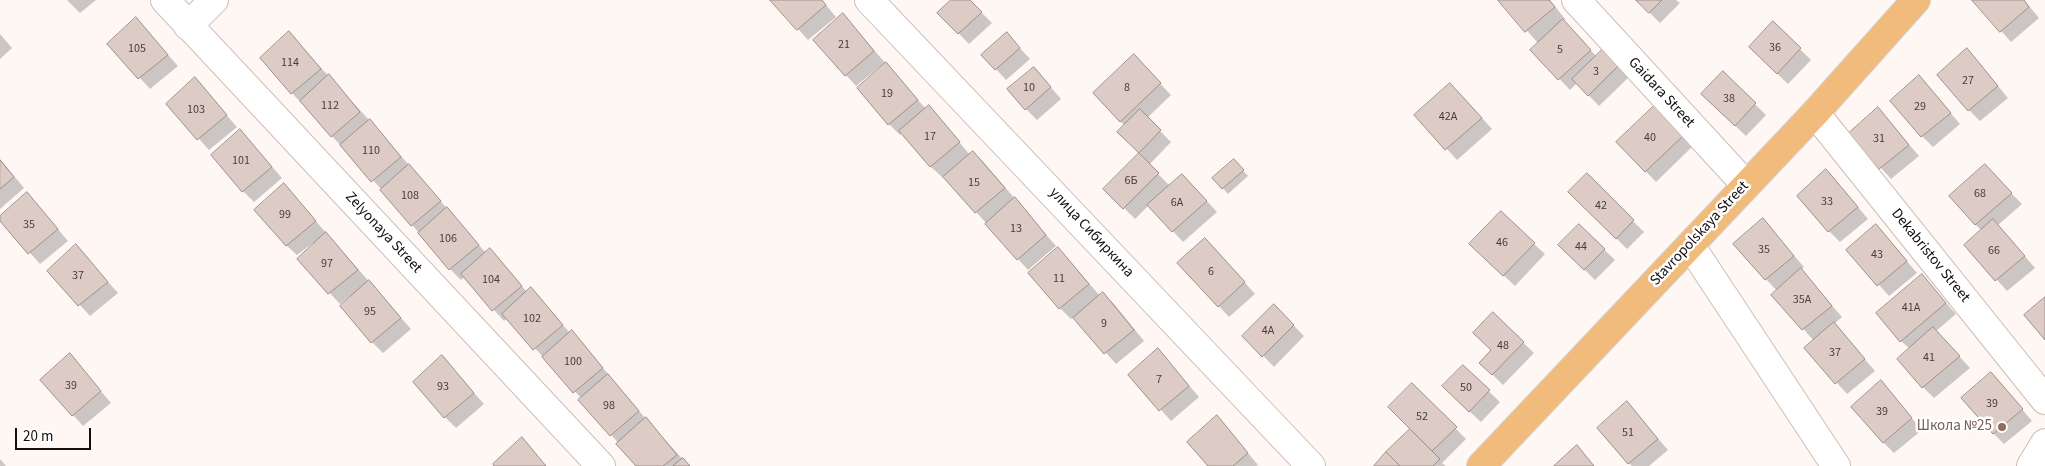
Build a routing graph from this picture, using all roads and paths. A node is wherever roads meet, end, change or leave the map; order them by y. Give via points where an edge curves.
1 (165, 0) edge
2 (214, 0) edge
3 (870, 0) edge
4 (1576, 0) edge
5 (1916, 0) edge
6 (188, 26) junction
7 (1815, 113) junction
8 (1746, 185) junction
9 (1690, 245) junction
10 (2045, 400) edge
11 (2045, 443) edge
12 (601, 466) edge
13 (1311, 466) edge
14 (1482, 466) edge
15 (1836, 466) edge
16 (2031, 466) edge

1 - 6 street, Zelyonaya Street
2 - 6 street
3 - 13 street, улица Сибиркина
4 - 8 street, Gaidara Street
5 - 7 main road, Stavropolskaya Street
6 - 12 street, Zelyonaya Street
7 - 8 main road, Stavropolskaya Street
7 - 10 street, Dekabristov Street
8 - 9 main road, Stavropolskaya Street
9 - 14 main road, Stavropolskaya Street
9 - 15 street
11 - 16 street

